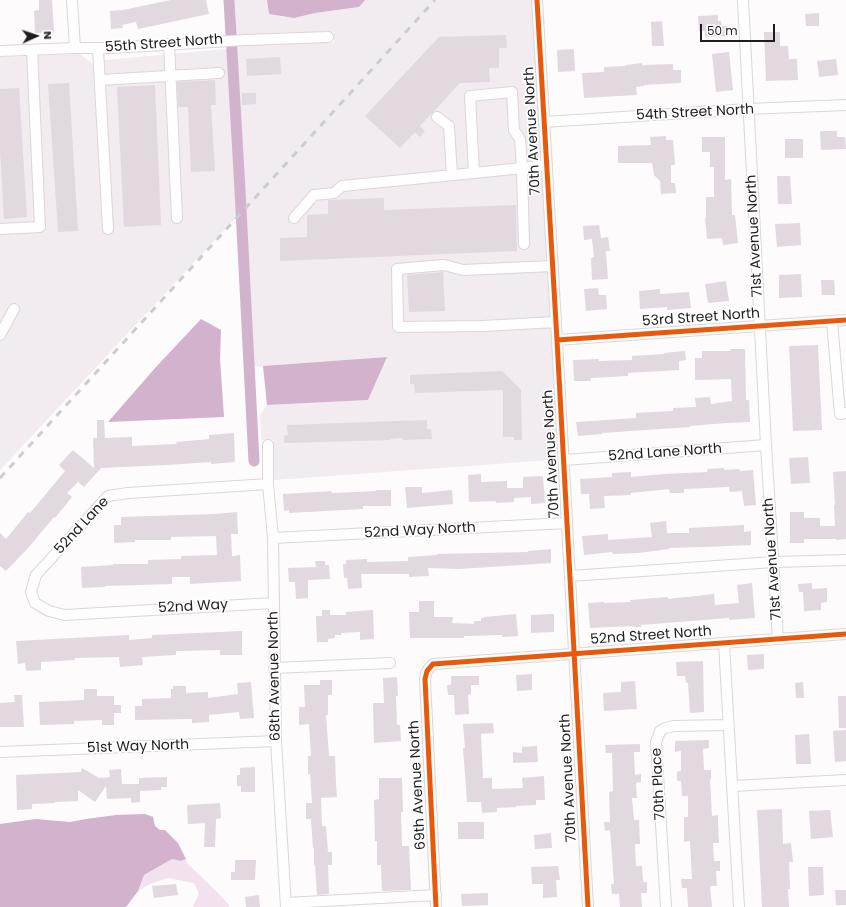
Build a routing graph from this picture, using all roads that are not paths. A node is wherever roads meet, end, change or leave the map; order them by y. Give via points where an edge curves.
1 (72, 0) edge
2 (537, 0) edge
3 (743, 0) edge
4 (328, 37) dead end
5 (169, 44) junction
6 (75, 48) junction
7 (98, 48) junction
8 (32, 50) junction
9 (0, 51) edge
10 (219, 73) dead end
11 (171, 76) junction
12 (100, 80) junction
13 (846, 105) edge
14 (748, 109) junction
15 (437, 117) dead end
16 (544, 122) junction
17 (547, 165) junction
18 (522, 168) junction
19 (474, 173) junction
20 (452, 175) junction
21 (177, 218) dead end
22 (294, 218) dead end
23 (108, 229) dead end
24 (0, 230) edge
25 (524, 244) dead end
26 (553, 266) junction
27 (14, 309) dead end
28 (846, 320) edge
29 (832, 321) junction
30 (556, 322) junction
31 (760, 326) junction
32 (0, 335) edge
33 (557, 340) junction
34 (846, 413) edge
35 (268, 445) dead end
36 (766, 445) junction
37 (564, 460) junction
38 (268, 484) junction
39 (567, 523) junction
40 (273, 538) junction
41 (846, 560) edge
42 (774, 562) junction
43 (570, 576) junction
44 (274, 603) junction
45 (113, 612) joint
46 (846, 634) edge
47 (778, 639) junction
48 (724, 643) junction
49 (574, 654) junction
50 (390, 663) dead end
51 (433, 664) joint
52 (274, 668) junction
53 (728, 725) junction
54 (276, 741) junction
55 (0, 752) edge
56 (846, 780) edge
57 (732, 786) junction
58 (436, 895) junction
59 (286, 905) edge
60 (436, 907) edge
61 (588, 907) edge
62 (666, 907) edge
63 (739, 907) edge

1 - 6 street
2 - 16 street, 70th Avenue North
3 - 14 street, 71st Avenue North
4 - 5 street, 55th Street North
5 - 7 street, 55th Street North
5 - 11 street
6 - 7 street, 55th Street North
6 - 8 street, 55th Street North
7 - 12 street
8 - 9 street, 55th Street North
8 - 24 street via 40,227
10 - 11 street
11 - 12 street
11 - 21 street
12 - 23 street
13 - 14 street, 54th Street North
14 - 16 street, 54th Street North
14 - 31 street, 71st Avenue North
15 - 20 street via 449,126
16 - 17 street, 70th Avenue North
17 - 18 street
17 - 26 street, 70th Avenue North
18 - 19 street
18 - 19 street via 520,139 514,130 512,92 470,96
18 - 25 street
19 - 20 street
20 - 22 street via 342,186 334,193 314,195
26 - 30 street, 70th Avenue North
26 - 30 street via 463,270 444,265 397,268 398,327
27 - 32 street
28 - 29 street, 53rd Street North
29 - 31 street, 53rd Street North
29 - 34 street via 840,414
30 - 33 street, 70th Avenue North
31 - 33 street, 53rd Street North
31 - 36 street, 71st Avenue North
33 - 37 street, 70th Avenue North
35 - 38 street, 68th Avenue North
36 - 37 street, 52nd Lane North
36 - 42 street, 71st Avenue North
37 - 39 street, 70th Avenue North
38 - 40 street, 68th Avenue North
38 - 45 street, 52nd Lane via 108,496 36,575 31,592 36,603 49,611 65,615
39 - 40 street, 52nd Way North
39 - 43 street, 70th Avenue North
40 - 44 street, 68th Avenue North
41 - 42 street
42 - 43 street
42 - 47 street, 71st Avenue North
43 - 49 street, 70th Avenue North
44 - 45 street, 52nd Way
44 - 52 street, 68th Avenue North
46 - 47 street, 52nd Street North
47 - 48 street, 52nd Street North
48 - 49 street, 52nd Street North
48 - 53 street
49 - 51 street, 52nd Street North
49 - 61 street, 70th Avenue North
50 - 52 street
51 - 58 street, 69th Avenue North via 424,679
52 - 54 street, 68th Avenue North
53 - 57 street
53 - 62 street, 70th Place via 665,728 660,731 656,742
54 - 55 street, 51st Way North
54 - 59 street, 68th Avenue North
56 - 57 street
57 - 63 street
58 - 59 street
58 - 60 street, 69th Avenue North

